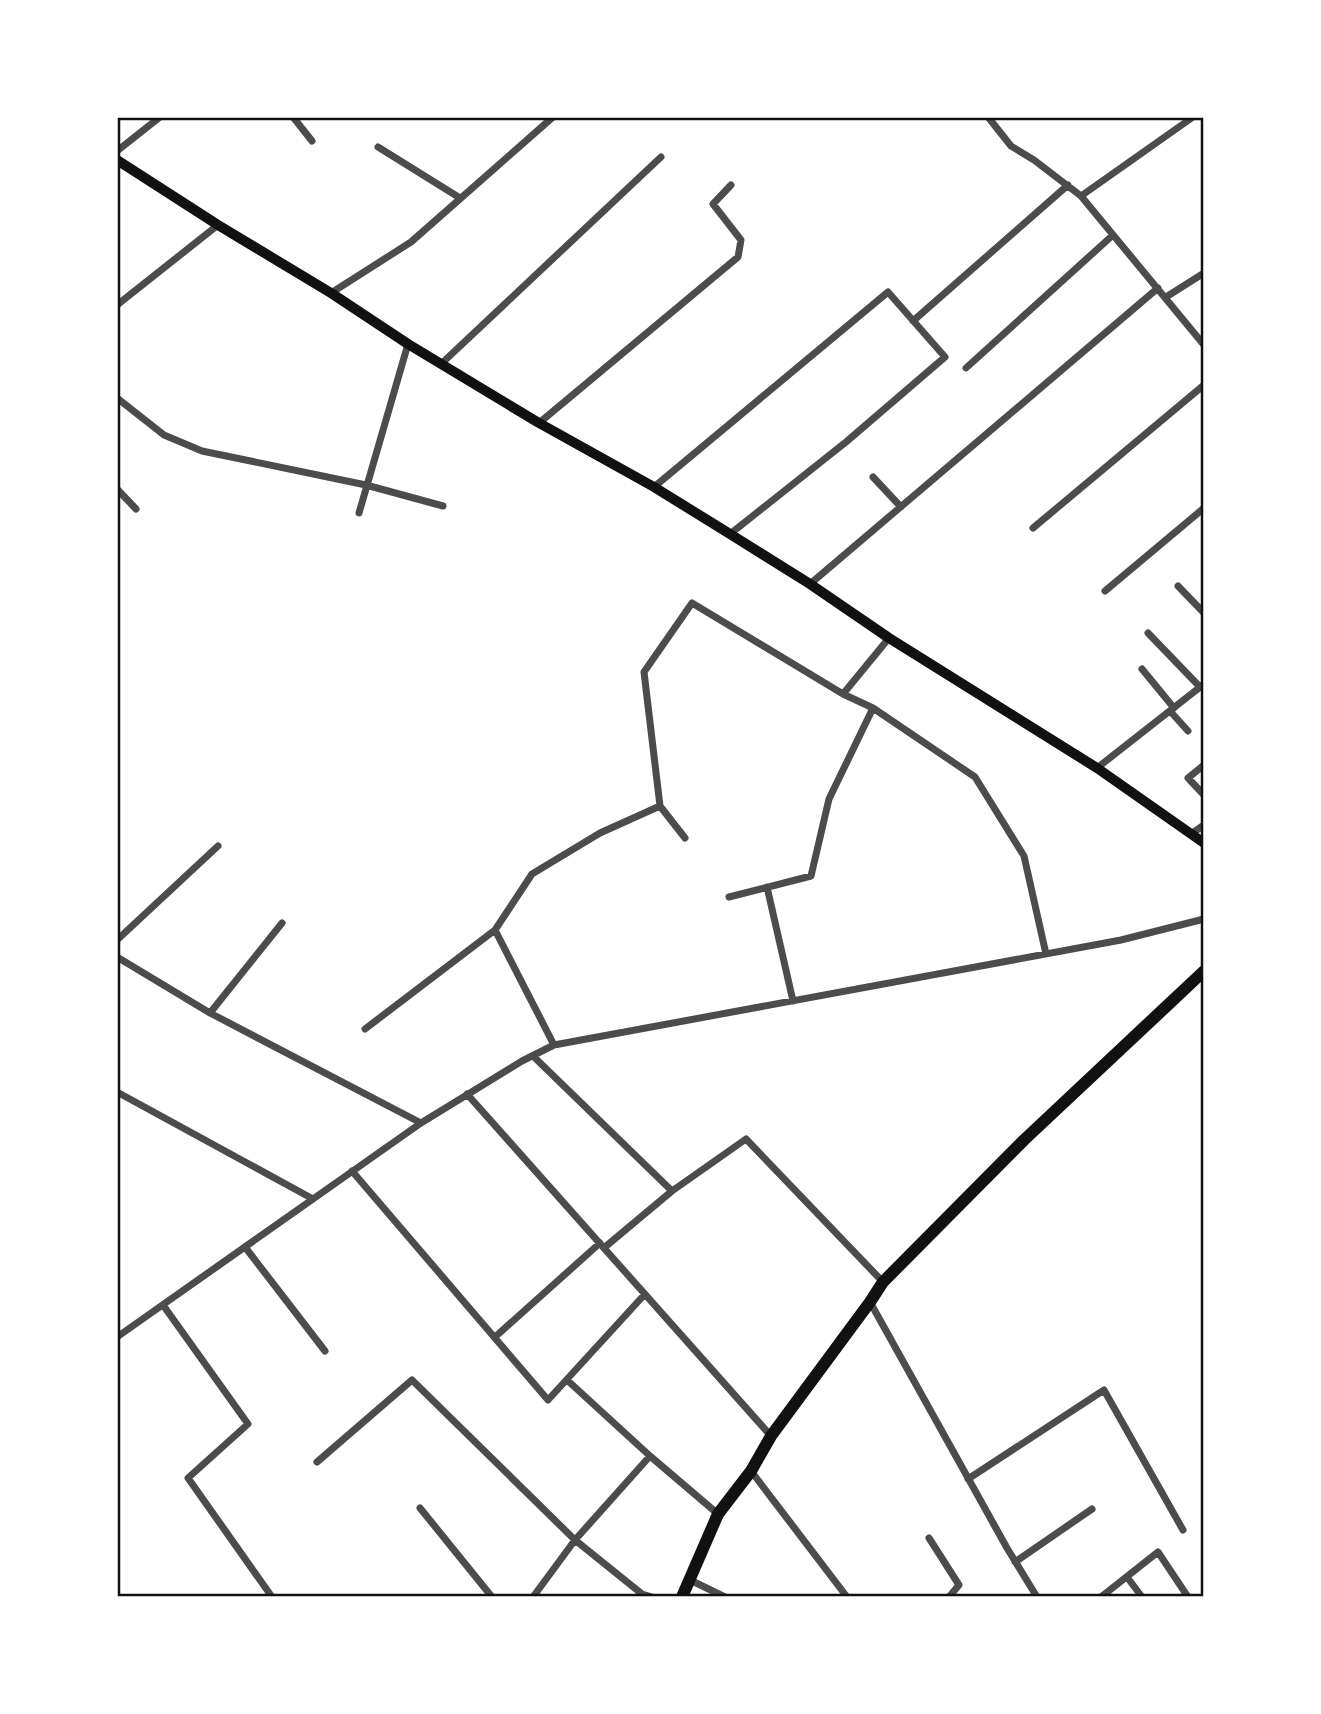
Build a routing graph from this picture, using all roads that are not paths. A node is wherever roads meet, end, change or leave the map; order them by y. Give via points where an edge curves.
1 (160, 117) edge
2 (293, 117) edge
3 (553, 117) edge
4 (988, 117) edge
5 (1189, 118) edge
6 (312, 141) dead end
7 (378, 147) dead end
8 (117, 151) edge
9 (661, 156) dead end
10 (117, 160) edge
11 (731, 185) dead end
12 (1068, 185) junction
13 (1081, 196) junction
14 (460, 198) junction
15 (218, 225) junction
16 (1113, 235) junction
17 (1204, 273) edge
18 (1158, 288) junction
19 (331, 293) junction
20 (1166, 298) junction
21 (117, 305) edge
22 (913, 321) junction
23 (408, 344) junction
24 (1204, 345) edge
25 (441, 364) junction
26 (966, 368) dead end
27 (1204, 386) edge
28 (117, 398) edge
29 (539, 423) junction
30 (873, 478) dead end
31 (366, 485) junction
32 (654, 487) junction
33 (117, 489) edge
34 (443, 506) dead end
35 (901, 507) junction
36 (1204, 508) edge
37 (136, 509) dead end
38 (359, 513) dead end
39 (1033, 528) dead end
40 (730, 534) junction
41 (810, 584) junction
42 (1178, 586) dead end
43 (1105, 591) dead end
44 (1204, 613) edge
45 (1148, 632) dead end
46 (889, 638) junction
47 (1142, 669) dead end
48 (1202, 686) edge
49 (843, 694) junction
50 (873, 708) junction
51 (1172, 709) junction
52 (1188, 731) dead end
53 (1204, 765) edge
54 (1097, 768) junction
55 (1204, 795) edge
56 (660, 806) junction
57 (1204, 825) edge
58 (1191, 834) junction
59 (685, 838) dead end
60 (1204, 843) edge
61 (218, 846) dead end
62 (767, 887) junction
63 (729, 897) dead end
64 (1204, 919) edge
65 (282, 923) dead end
66 (495, 930) junction
67 (117, 940) edge
68 (1046, 954) junction
69 (117, 957) edge
70 (1204, 971) edge
71 (793, 1001) junction
72 (210, 1013) junction
73 (365, 1029) dead end
74 (554, 1045) junction
75 (533, 1056) junction
76 (117, 1092) edge
77 (467, 1094) junction
78 (421, 1123) junction
79 (352, 1171) junction
80 (672, 1191) junction
81 (313, 1199) junction
82 (602, 1245) junction
83 (245, 1247) junction
84 (883, 1282) junction
85 (645, 1294) junction
86 (870, 1303) junction
87 (163, 1304) junction
88 (117, 1337) edge
89 (495, 1337) junction
90 (325, 1351) dead end
91 (567, 1380) junction
92 (771, 1436) junction
93 (650, 1456) junction
94 (317, 1462) dead end
95 (751, 1471) junction
96 (968, 1479) junction
97 (420, 1508) dead end
98 (1092, 1508) dead end
99 (718, 1514) junction
100 (1183, 1530) dead end
101 (929, 1538) dead end
102 (575, 1540) junction
103 (1016, 1562) junction
104 (1128, 1577) junction
105 (688, 1579) junction
106 (272, 1597) edge
107 (492, 1597) edge
108 (533, 1597) edge
109 (652, 1597) edge
110 (682, 1597) edge
111 (725, 1597) edge
112 (847, 1597) edge
113 (949, 1597) edge
114 (1037, 1597) edge
115 (1101, 1597) edge
116 (1142, 1597) edge
117 (1188, 1597) edge

1 - 8 street
2 - 6 street
3 - 14 street
4 - 12 street via 1011,146
5 - 13 street
7 - 14 street
9 - 25 street
10 - 15 main road
11 - 29 street via 713,204 741,240 738,257
12 - 13 street
12 - 22 street
13 - 16 street
14 - 19 street via 411,242
15 - 19 main road
15 - 21 street
16 - 18 street
16 - 26 street
17 - 20 street
18 - 20 street
18 - 35 street
19 - 23 main road
20 - 24 street
22 - 32 street via 888,292
22 - 40 street via 945,357
23 - 25 main road
23 - 31 street
25 - 29 main road
27 - 39 street
28 - 31 street via 164,435 202,451
29 - 32 main road
30 - 35 street
31 - 34 street
31 - 38 street
32 - 40 main road
33 - 37 street
35 - 41 street
36 - 43 street
40 - 41 main road
41 - 46 main road
42 - 44 street
45 - 48 street
46 - 49 street
46 - 54 main road
47 - 51 street
48 - 51 street
49 - 50 street
49 - 56 street via 692,603 644,672
50 - 62 street via 829,799 811,876
50 - 68 street via 975,777 1024,856
51 - 52 street
51 - 54 street
53 - 55 street via 1188,778
54 - 58 main road
56 - 59 street
56 - 66 street via 600,833 532,874
57 - 58 street
58 - 60 main road
61 - 67 street
62 - 63 street
62 - 71 street
64 - 68 street
65 - 72 street
66 - 73 street
66 - 74 street
68 - 71 street
69 - 72 street
70 - 84 main road via 1024,1140
71 - 74 street
72 - 78 street
74 - 75 street
75 - 77 street
75 - 80 street
76 - 81 street
77 - 78 street
77 - 82 street
78 - 79 street
79 - 81 street
79 - 89 street
80 - 82 street
80 - 84 street via 746,1139
81 - 83 street
82 - 85 street
82 - 89 street
83 - 87 street
83 - 90 street
84 - 86 main road
85 - 91 street
85 - 92 street
86 - 92 main road
86 - 96 street
87 - 88 street
87 - 106 street via 248,1424 188,1478
89 - 91 street via 548,1400
91 - 93 street
92 - 95 main road
93 - 99 street
93 - 102 street
94 - 102 street via 412,1380
95 - 99 main road
95 - 112 street
96 - 100 street via 1104,1390
96 - 103 street
97 - 107 street
98 - 103 street
99 - 105 main road
101 - 113 street via 959,1586
102 - 108 street
102 - 109 street via 642,1594
103 - 114 street
104 - 115 street
104 - 116 street
104 - 117 street via 1158,1552
105 - 110 main road
105 - 111 street

